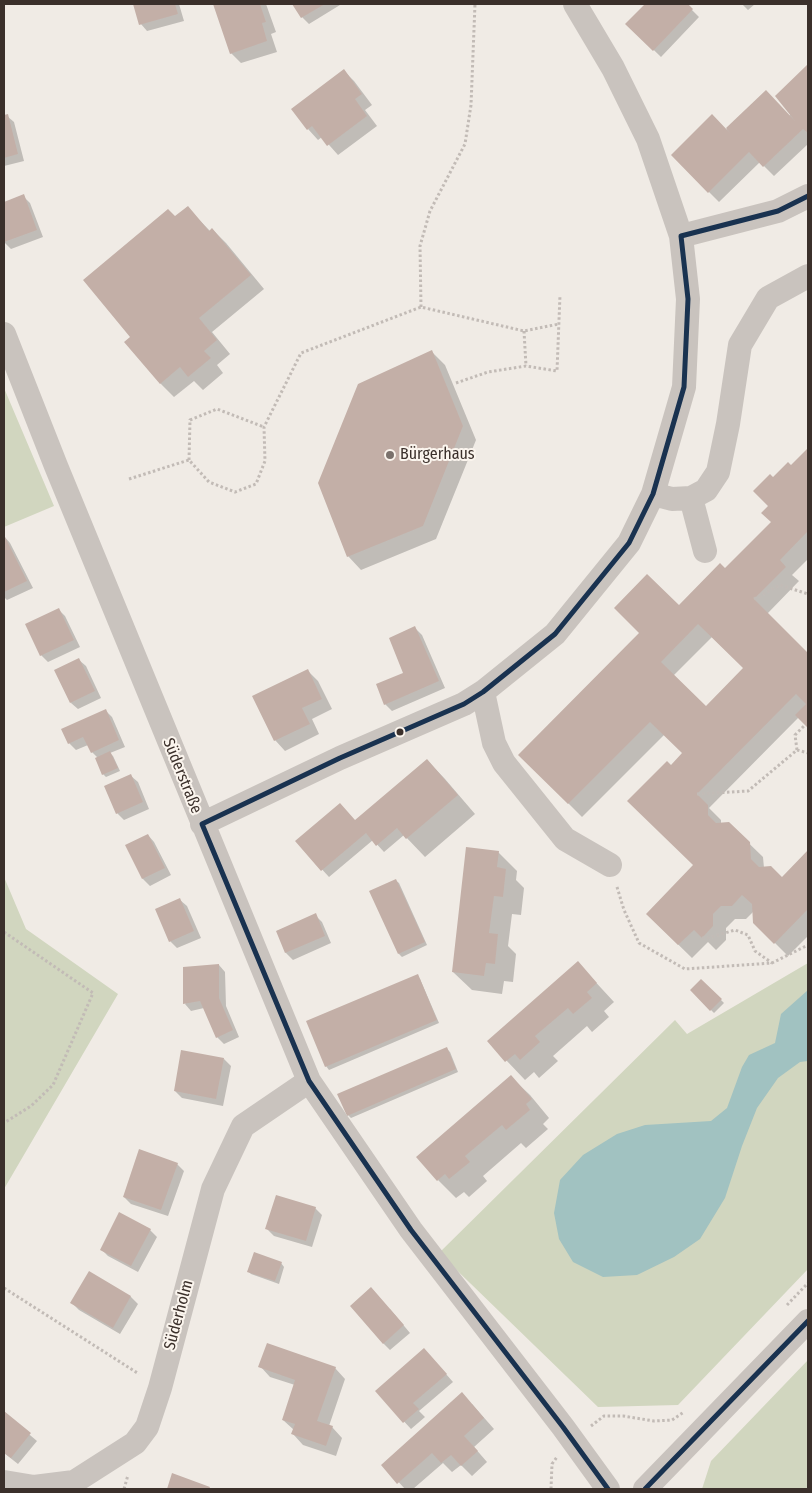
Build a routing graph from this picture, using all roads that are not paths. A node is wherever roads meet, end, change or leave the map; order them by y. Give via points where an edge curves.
1 (575, 4) edge
2 (808, 196) edge
3 (681, 236) junction
4 (808, 276) edge
5 (4, 334) edge
6 (653, 494) junction
7 (691, 498) junction
8 (705, 551) dead end
9 (482, 692) junction
10 (202, 824) junction
11 (610, 865) road end
12 (309, 1081) junction
13 (808, 1321) edge
14 (4, 1482) edge
15 (608, 1489) edge
16 (645, 1489) edge

1 - 3 street via 613,68 648,139
2 - 3 street via 778,211
3 - 6 street via 688,299 684,387
4 - 7 street via 768,298 740,345 718,472 706,490
5 - 10 street, Süderstraße
6 - 7 street via 672,499
6 - 9 street via 629,543 554,634
7 - 8 street
9 - 10 street via 464,704 340,758
9 - 11 street via 494,743 504,762 565,839
10 - 12 street, Süderstraße
12 - 14 street, Süderholm via 243,1126 213,1189 160,1388 146,1427 136,1443 74,1482 34,1487
12 - 15 street, Süderstraße via 411,1230
13 - 16 street

